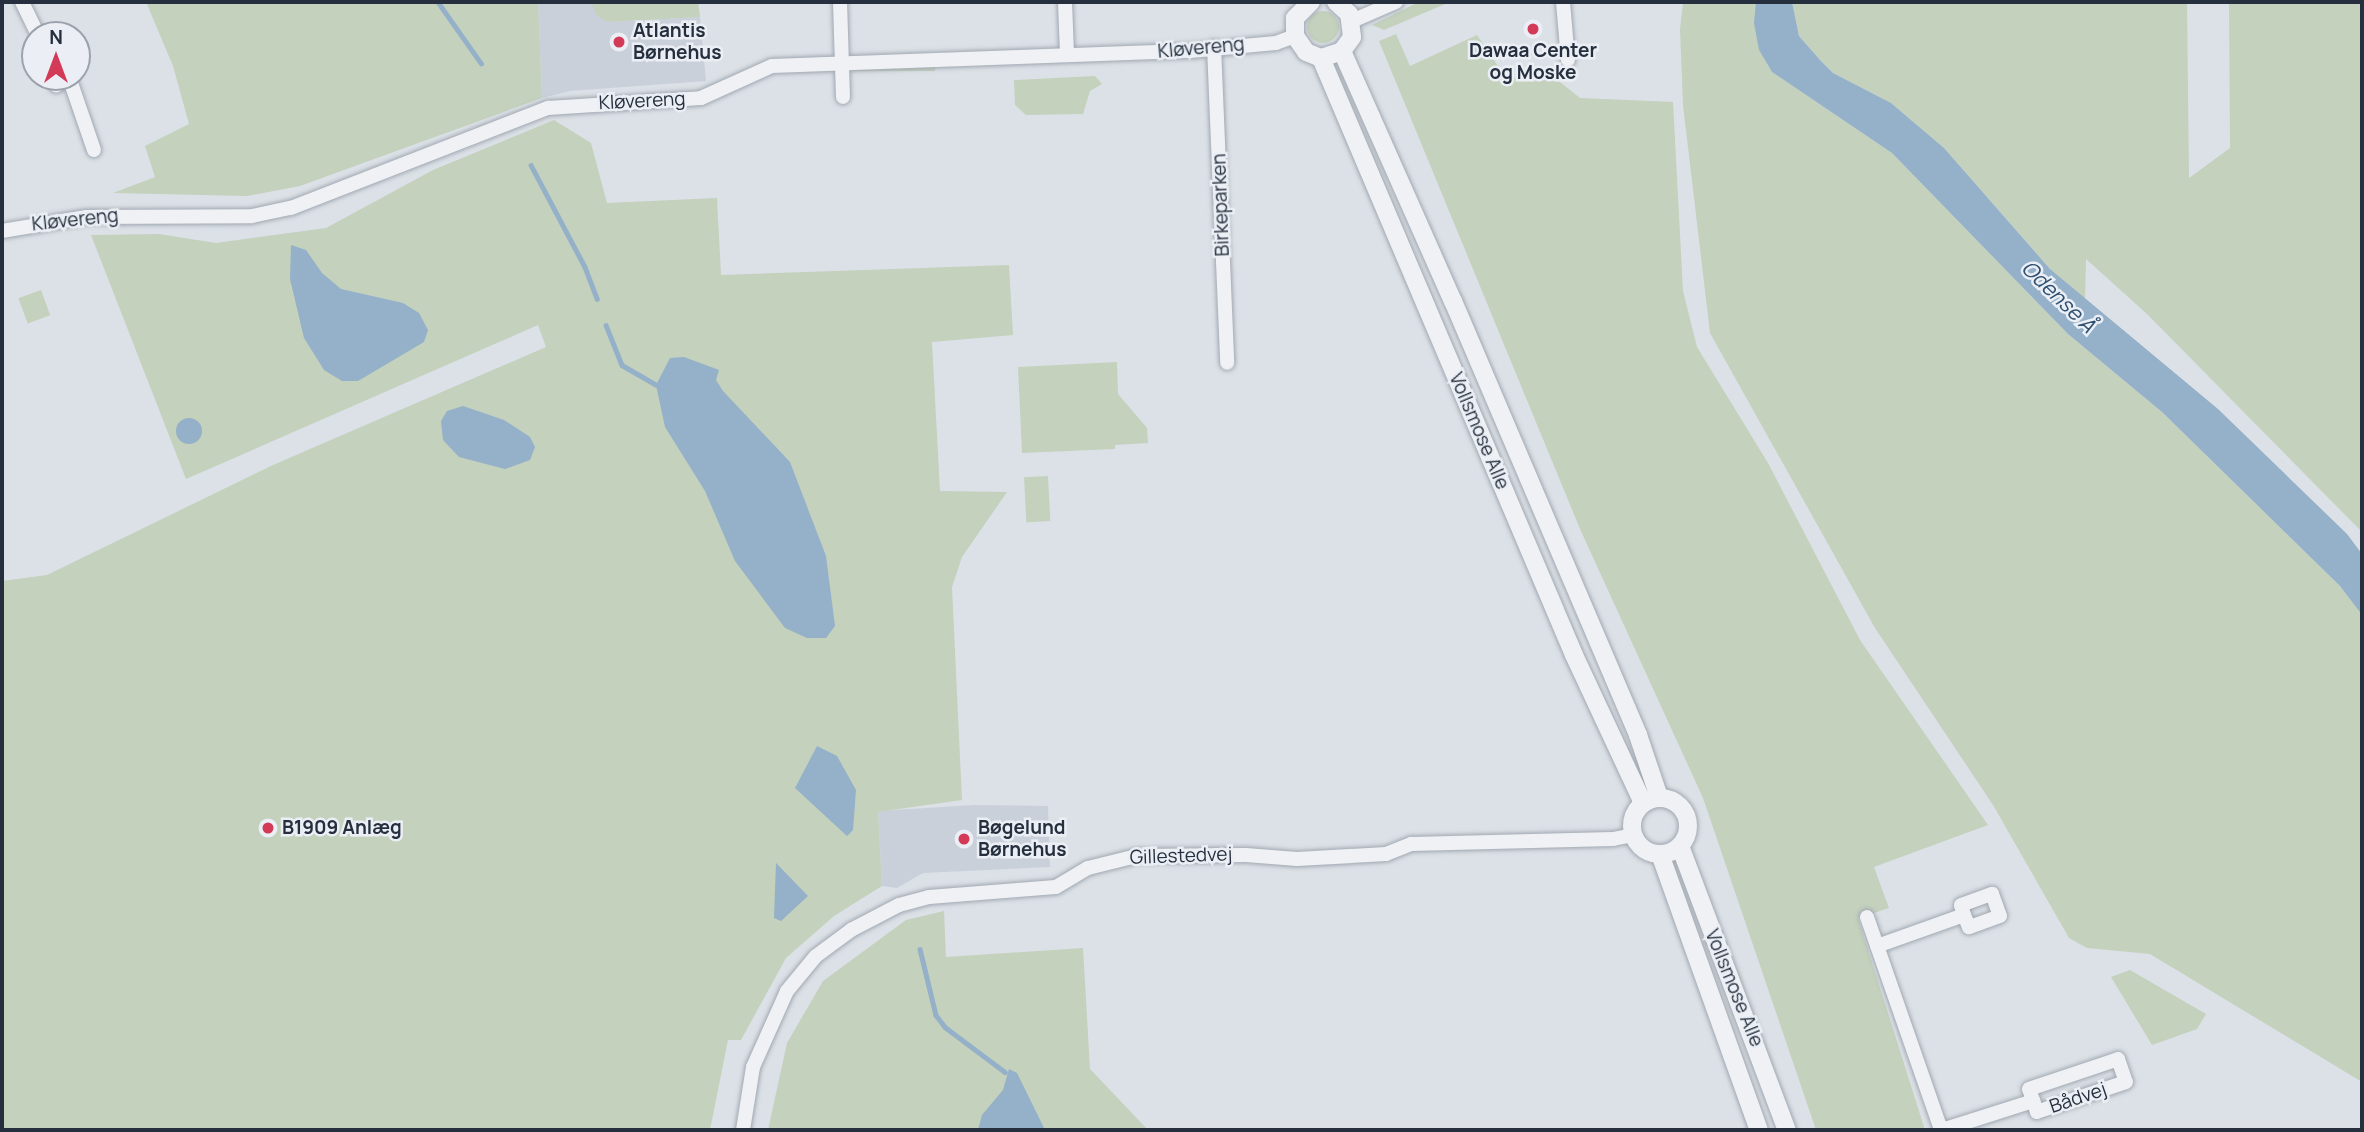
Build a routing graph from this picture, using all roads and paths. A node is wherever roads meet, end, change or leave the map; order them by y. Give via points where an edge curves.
1 (22, 2) edge
2 (840, 2) edge
3 (1065, 2) edge
4 (1308, 2) edge
5 (1336, 2) edge
6 (1396, 2) edge
7 (1563, 2) edge
8 (31, 21) edge
9 (1352, 21) junction
10 (1295, 36) junction
11 (1214, 47) junction
12 (1342, 51) junction
13 (1067, 55) junction
14 (1321, 58) junction
15 (1568, 60) dead end
16 (843, 63) junction
17 (74, 91) edge
18 (843, 97) dead end
19 (94, 150) dead end
20 (2, 231) edge
21 (1227, 363) dead end
22 (1651, 800) junction
23 (1633, 835) junction
24 (1680, 846) junction
25 (1660, 854) junction
26 (1964, 915) dead end
27 (1867, 917) dead end
28 (1877, 946) junction
29 (2033, 1101) junction
30 (743, 1130) edge
31 (1759, 1130) edge
32 (1787, 1130) edge
33 (1941, 1130) edge

1 - 8 street
2 - 16 street
3 - 13 street
4 - 10 street via 1295,18
5 - 9 street
6 - 9 street
7 - 15 street
9 - 12 street via 1352,37
10 - 11 street, Kløvereng via 1276,43
10 - 14 street via 1306,52
11 - 13 street, Kløvereng
11 - 21 street, Birkeparken
12 - 14 street
12 - 22 street, Vollsmose Alle via 1638,735
13 - 16 street, Kløvereng
14 - 22 street, Vollsmose Alle via 1574,654
16 - 18 street
16 - 20 street, Kløvereng via 759,69 712,94 689,100 548,108 332,195 278,211 252,216 87,217
17 - 19 street
22 - 23 street via 1633,817
22 - 24 street via 1676,802 1688,818 1686,838
23 - 25 street via 1639,845
23 - 30 street, Gillestedvej via 1410,845 1386,854 1297,859 1137,856 1088,868 1056,887 938,896 899,905 851,930 816,956 787,991 754,1067
24 - 25 street
24 - 32 street, Vollsmose Alle
25 - 31 street, Vollsmose Alle
26 - 28 street
27 - 28 street, Bådvej
28 - 33 street, Bådvej
29 - 29 street, Bådvej via 2029,1089 2118,1059 2126,1082 2037,1112
29 - 33 street, Bådvej

